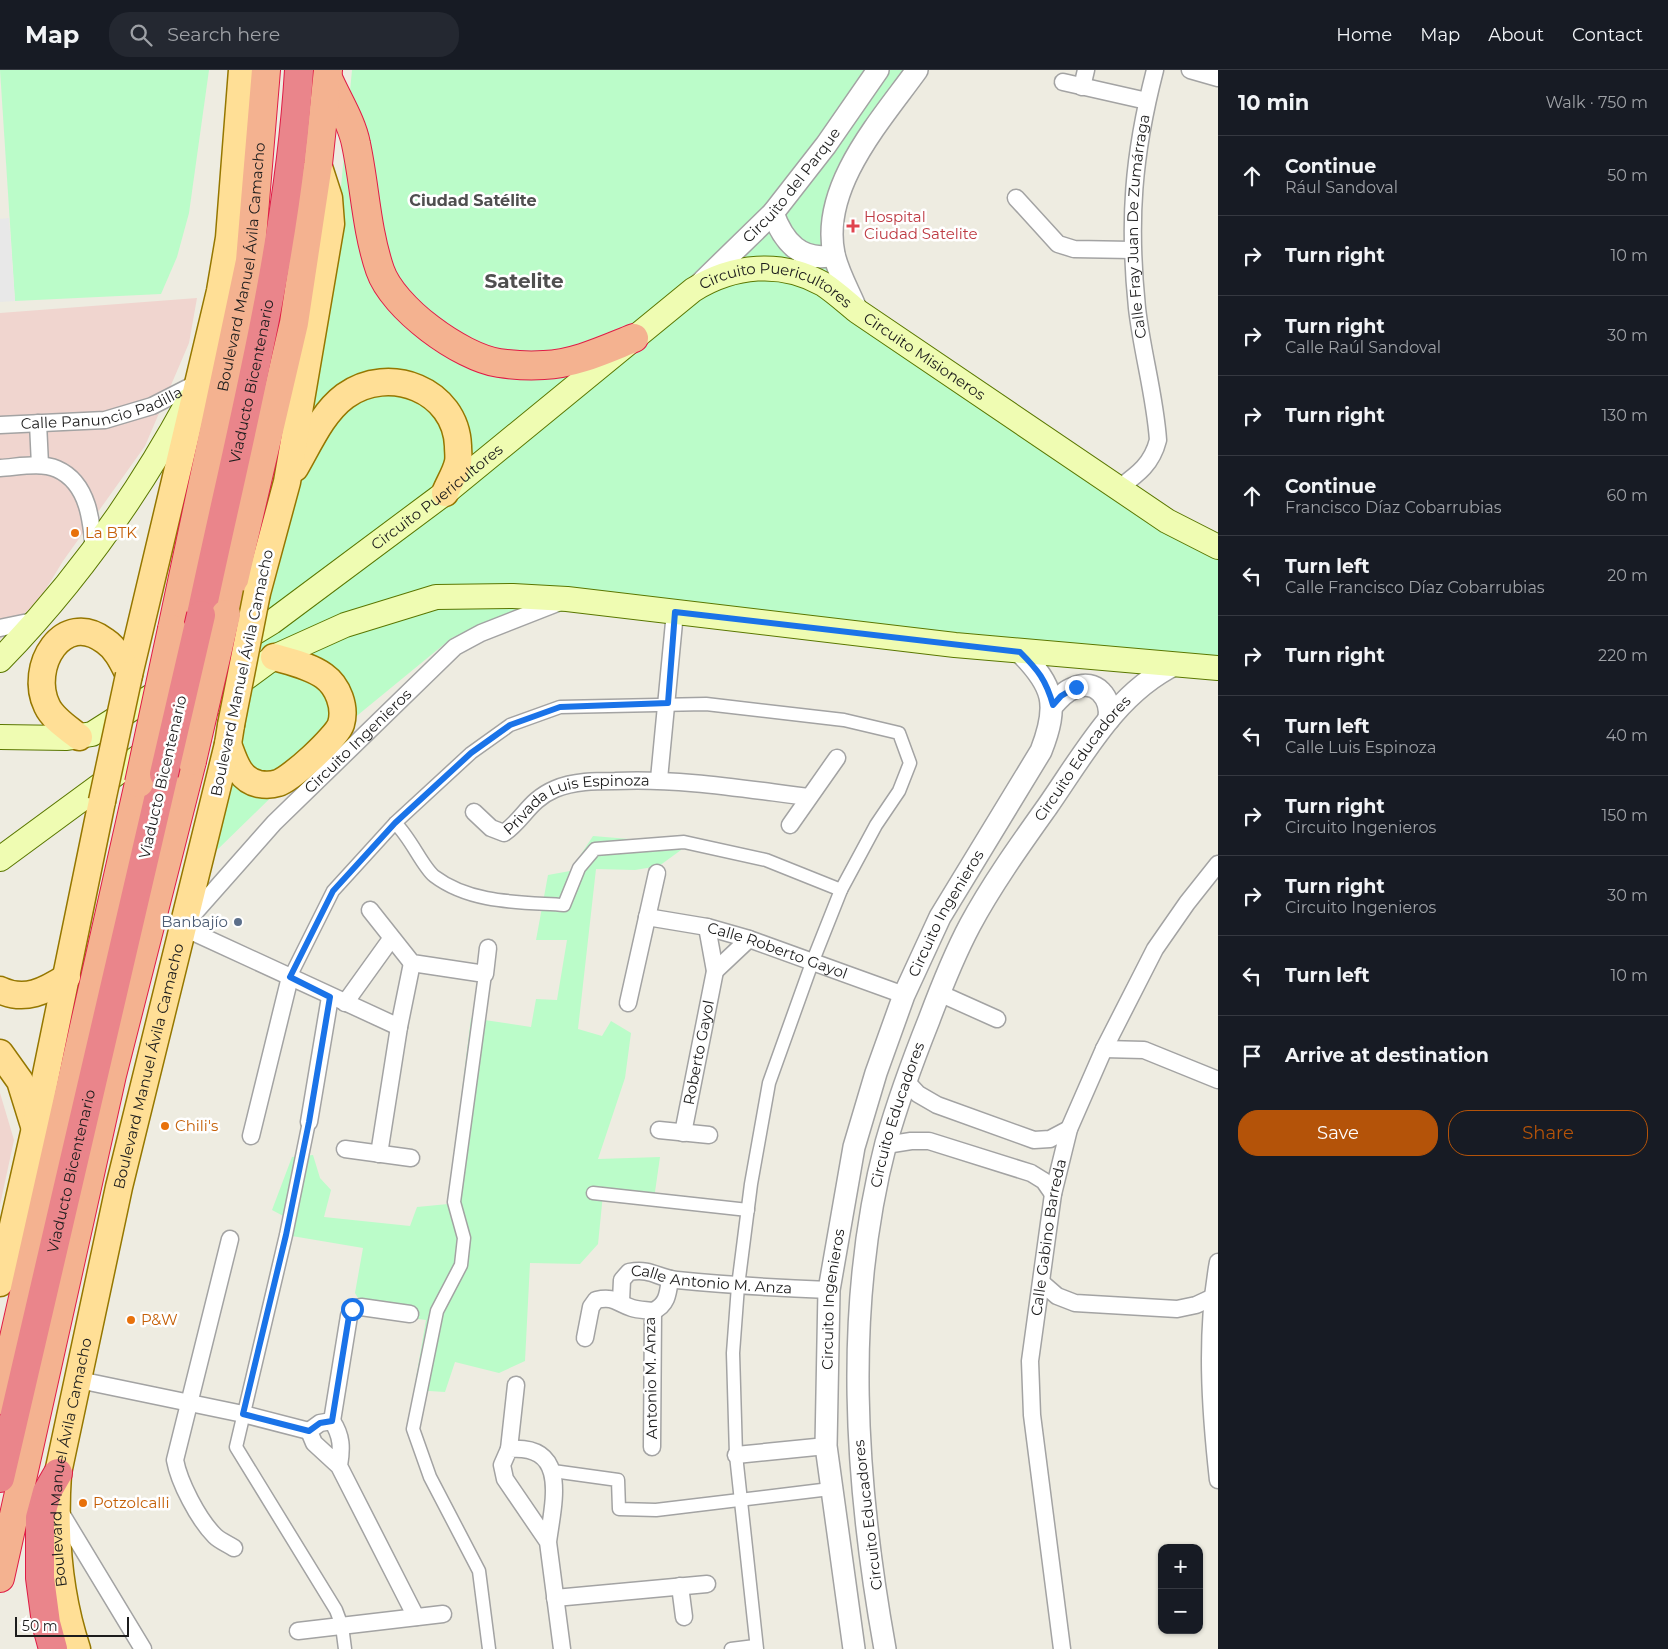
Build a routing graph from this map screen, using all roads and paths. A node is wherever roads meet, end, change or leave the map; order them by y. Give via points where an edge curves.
1 (242, 70) edge
2 (266, 70) edge
3 (299, 70) edge
4 (878, 70) edge
5 (917, 70) edge
6 (1086, 70) edge
7 (1156, 70) edge
8 (1190, 70) edge
9 (328, 73) edge
10 (1218, 78) edge
11 (1063, 82) dead end
12 (1082, 87) junction
13 (1147, 101) junction
14 (318, 164) junction
15 (1016, 198) dead end
16 (773, 213) junction
17 (1132, 250) junction
18 (834, 255) junction
19 (693, 290) junction
20 (857, 311) junction
21 (634, 338) junction
22 (199, 382) junction
23 (38, 423) junction
24 (0, 425) edge
25 (40, 465) junction
26 (0, 468) edge
27 (287, 482) junction
28 (1118, 488) junction
29 (445, 493) junction
30 (1218, 547) edge
31 (94, 553) junction
32 (567, 600) junction
33 (675, 612) junction
34 (214, 615) junction
35 (40, 619) junction
36 (0, 628) edge
37 (1020, 652) junction
38 (274, 657) junction
39 (0, 660) edge
40 (1176, 664) junction
41 (1218, 668) edge
42 (129, 675) junction
43 (668, 703) junction
44 (1053, 705) junction
45 (1109, 719) junction
46 (229, 734) junction
47 (0, 737) edge
48 (80, 737) junction
49 (837, 758) dead end
50 (152, 778) junction
51 (659, 779) junction
52 (809, 797) junction
53 (474, 812) dead end
54 (395, 823) junction
55 (790, 825) dead end
56 (0, 858) edge
57 (1218, 864) edge
58 (657, 873) dead end
59 (840, 890) junction
60 (370, 910) dead end
61 (647, 917) junction
62 (182, 927) junction
63 (707, 927) junction
64 (391, 939) junction
65 (749, 939) junction
66 (488, 948) dead end
67 (412, 963) junction
68 (812, 963) junction
69 (715, 971) junction
70 (485, 974) junction
71 (67, 977) junction
72 (290, 977) junction
73 (0, 990) edge
74 (939, 993) junction
75 (904, 995) junction
76 (338, 1000) junction
77 (628, 1003) dead end
78 (997, 1019) dead end
79 (399, 1028) junction
80 (1104, 1050) junction
81 (0, 1053) edge
82 (905, 1080) junction
83 (1218, 1080) edge
84 (309, 1122) joint
85 (35, 1128) junction
86 (1069, 1129) junction
87 (659, 1130) dead end
88 (683, 1133) junction
89 (709, 1135) dead end
90 (251, 1136) dead end
91 (886, 1144) junction
92 (345, 1148) dead end
93 (379, 1154) junction
94 (411, 1158) dead end
95 (593, 1193) dead end
96 (1053, 1194) junction
97 (748, 1210) junction
98 (230, 1240) dead end
99 (1218, 1262) edge
100 (670, 1279) junction
101 (0, 1283) edge
102 (1042, 1284) junction
103 (738, 1286) junction
104 (829, 1290) junction
105 (1211, 1298) junction
106 (620, 1301) junction
107 (653, 1311) junction
108 (410, 1314) dead end
109 (585, 1338) dead end
110 (79, 1380) junction
111 (516, 1385) dead end
112 (0, 1400) edge
113 (188, 1404) junction
114 (243, 1414) junction
115 (332, 1421) junction
116 (309, 1431) junction
117 (826, 1446) junction
118 (652, 1447) dead end
119 (509, 1449) junction
120 (736, 1455) junction
121 (339, 1466) junction
122 (553, 1471) junction
123 (58, 1473) junction
124 (0, 1478) edge
125 (1218, 1480) edge
126 (830, 1489) junction
127 (743, 1501) junction
128 (56, 1506) junction
129 (548, 1542) junction
130 (234, 1548) dead end
131 (0, 1578) edge
132 (707, 1584) dead end
133 (680, 1586) junction
134 (555, 1598) junction
135 (443, 1614) dead end
136 (416, 1617) junction
137 (684, 1617) dead end
138 (342, 1626) junction
139 (298, 1631) dead end
140 (756, 1647) edge
141 (53, 1649) edge
142 (77, 1649) edge
143 (143, 1649) edge
144 (345, 1649) edge
145 (489, 1649) edge
146 (562, 1649) edge
147 (731, 1649) edge
148 (854, 1649) edge
149 (885, 1649) edge
150 (1062, 1649) edge

1 - 22 main road, Boulevard Manuel Ávila Camacho via 229,238
2 - 50 highway, Boulevard Manuel Ávila Camacho, bridge via 250,261 172,629
3 - 34 highway, Viaducto Bicentenario via 275,266
4 - 16 street, Circuito del Parque
5 - 18 street, Circuito Misioneros via 867,138 848,173 835,205 832,223
6 - 12 street
7 - 13 street, Calle Fray Juan De Zumárraga
8 - 10 street
9 - 14 highway, Boulevard Manuel Ávila Camacho
9 - 21 highway via 356,142 366,210 381,272 398,299 420,323 458,347 497,363 546,365 589,356
11 - 12 street
12 - 13 street
13 - 17 street, Calle Fray Juan De Zumárraga via 1132,198
14 - 27 main road, Boulevard Manuel Ávila Camacho via 329,198 331,224
14 - 34 highway, Boulevard Manuel Ávila Camacho via 294,323
15 - 17 street via 1058,244 1074,250
16 - 18 street via 783,236 796,250 811,256
16 - 19 street, Circuito del Parque
17 - 28 street, Calle Fray Juan De Zumárraga via 1140,328 1158,440 1154,455 1144,470
18 - 20 street, Circuito Misioneros
19 - 20 main road, Circuito Puericultores via 739,270 784,270 824,285
19 - 21 main road, Circuito Puericultores
20 - 28 main road, Circuito Misioneros
21 - 29 main road, Circuito Puericultores
22 - 23 street, Calle Panuncio Padilla via 152,406 114,418
22 - 31 main road via 155,464
22 - 42 main road, Boulevard Manuel Ávila Camacho
23 - 24 street, Calle Panuncio Padilla
23 - 25 street
25 - 26 street
25 - 31 street via 57,468 71,477 80,490 92,523
27 - 29 main road via 326,414 345,396 367,385 403,383 420,388 439,401 453,419 459,461
27 - 46 main road, Boulevard Manuel Ávila Camacho, bridge via 257,593
28 - 30 main road, Circuito Misioneros via 1167,521
29 - 48 main road, Circuito Puericultores via 272,622 92,734
31 - 35 main road
32 - 33 main road, Circuito Ingenieros
32 - 38 main road, Circuito Ingenieros via 513,596 436,597 345,625
32 - 62 street, Circuito Ingenieros via 481,633 455,647 274,824
33 - 37 main road, Circuito Ingenieros
33 - 43 street, Privada Luis Espinoza
34 - 50 highway, Viaducto Bicentenario, bridge
34 - 131 highway, Boulevard Manuel Ávila Camacho, bridge via 192,761 112,1075
35 - 36 street
35 - 39 main road
37 - 40 main road
37 - 44 street, Circuito Ingenieros via 1038,669 1048,686
38 - 46 main road via 314,670 334,686 340,696 341,723 334,735 286,778 268,785 248,780 241,774 235,765
38 - 56 main road, Circuito Ingenieros
40 - 41 main road
40 - 45 street, Circuito Educadores via 1138,688
42 - 48 main road via 115,651 98,635 72,634 50,649 40,676 42,693 58,720
42 - 71 main road, Boulevard Manuel Ávila Camacho, bridge
43 - 51 street, Privada Luis Espinoza
43 - 54 street via 560,707 510,725 471,753
43 - 59 street via 706,704 844,720 899,733 910,763 899,791
44 - 45 street via 1068,690 1090,686 1097,688 1107,699
44 - 75 street, Circuito Ingenieros via 1041,751 940,917
45 - 74 street, Circuito Educadores via 1003,871 969,926
46 - 62 main road, Boulevard Manuel Ávila Camacho
47 - 48 main road, Circuito Puericultores
49 - 52 street
50 - 112 highway, Boulevard Manuel Ávila Camacho
50 - 124 highway, Viaducto Bicentenario
51 - 52 street, Privada Luis Espinoza
51 - 53 street, Privada Luis Espinoza via 581,782 555,789 530,804 514,826 504,833 491,828
52 - 55 street
54 - 59 street via 406,833 433,875 486,900 564,905 579,868 595,849 684,842 766,860
54 - 72 street via 333,891
57 - 80 street, Calle Gabino Barreda via 1155,949
58 - 61 street
59 - 68 street
60 - 64 street
61 - 63 street, Calle Roberto Gayol
61 - 77 street
62 - 72 street
62 - 110 main road, Boulevard Manuel Ávila Camacho via 119,1186
63 - 65 street, Calle Roberto Gayol
63 - 69 street, Roberto Gayol
64 - 67 street
64 - 76 street
65 - 68 street, Calle Roberto Gayol
65 - 69 street
66 - 70 street
67 - 70 street
67 - 79 street
68 - 75 street, Calle Roberto Gayol
68 - 97 street via 769,1083
69 - 88 street, Roberto Gayol
70 - 145 street via 454,1202 464,1238 461,1266 437,1311 413,1429 430,1477 480,1571
71 - 73 main road via 45,991 24,996
71 - 85 main road, Boulevard Manuel Ávila Camacho
72 - 76 street
72 - 90 street
74 - 78 street
74 - 82 street, Circuito Educadores
75 - 104 street, Circuito Ingenieros via 854,1147
76 - 79 street
76 - 84 street
79 - 93 street
80 - 83 street via 1144,1050
80 - 86 street, Calle Gabino Barreda
81 - 85 main road via 20,1081
82 - 86 street via 918,1094 937,1105 1034,1140 1050,1139
82 - 91 street, Circuito Educadores
84 - 114 street
85 - 101 main road, Boulevard Manuel Ávila Camacho
86 - 96 street, Calle Gabino Barreda
87 - 88 street
88 - 89 street
91 - 96 street via 929,1141 1031,1173 1044,1181
91 - 149 street, Circuito Educadores via 868,1235 858,1327 858,1427
92 - 93 street
93 - 94 street
95 - 97 street
96 - 102 street, Calle Gabino Barreda
97 - 103 street
98 - 113 street
99 - 105 street
100 - 103 street, Calle Antonio M. Anza
100 - 106 street, Calle Antonio M. Anza via 643,1270 629,1272 622,1280
100 - 107 street via 667,1299
102 - 105 street via 1057,1296 1075,1303 1177,1309
102 - 150 street, Calle Gabino Barreda via 1030,1361 1032,1415
103 - 104 street, Calle Antonio M. Anza
103 - 120 street via 733,1353
104 - 117 street, Circuito Ingenieros
105 - 125 street via 1210,1367
106 - 107 street, Antonio M. Anza via 632,1308
106 - 109 street, Calle Antonio M. Anza via 596,1300 591,1307
107 - 118 street, Antonio M. Anza
108 - 115 street via 361,1307 352,1309
110 - 113 street
110 - 123 main road, Boulevard Manuel Ávila Camacho
111 - 119 street
113 - 114 street
113 - 130 street via 175,1460 178,1477 215,1537
114 - 116 street
114 - 138 street via 236,1447 336,1610
115 - 116 street via 320,1423
115 - 121 street via 339,1432 342,1447
116 - 121 street via 314,1443
117 - 120 street
117 - 126 street, Circuito Ingenieros
119 - 122 street via 527,1447 543,1455
119 - 129 street via 502,1465 505,1479
120 - 127 street
121 - 136 street
122 - 127 street via 618,1480 619,1509 656,1510
122 - 129 street
123 - 128 main road, Boulevard Manuel Ávila Camacho
123 - 141 highway via 42,1503 40,1578
126 - 127 street
126 - 148 street, Circuito Ingenieros
127 - 140 street
128 - 142 main road, Boulevard Manuel Ávila Camacho via 60,1588
128 - 143 street
129 - 134 street
132 - 133 street
133 - 134 street
133 - 137 street
134 - 146 street
135 - 136 street
136 - 138 street
138 - 139 street
138 - 144 street
140 - 147 street

